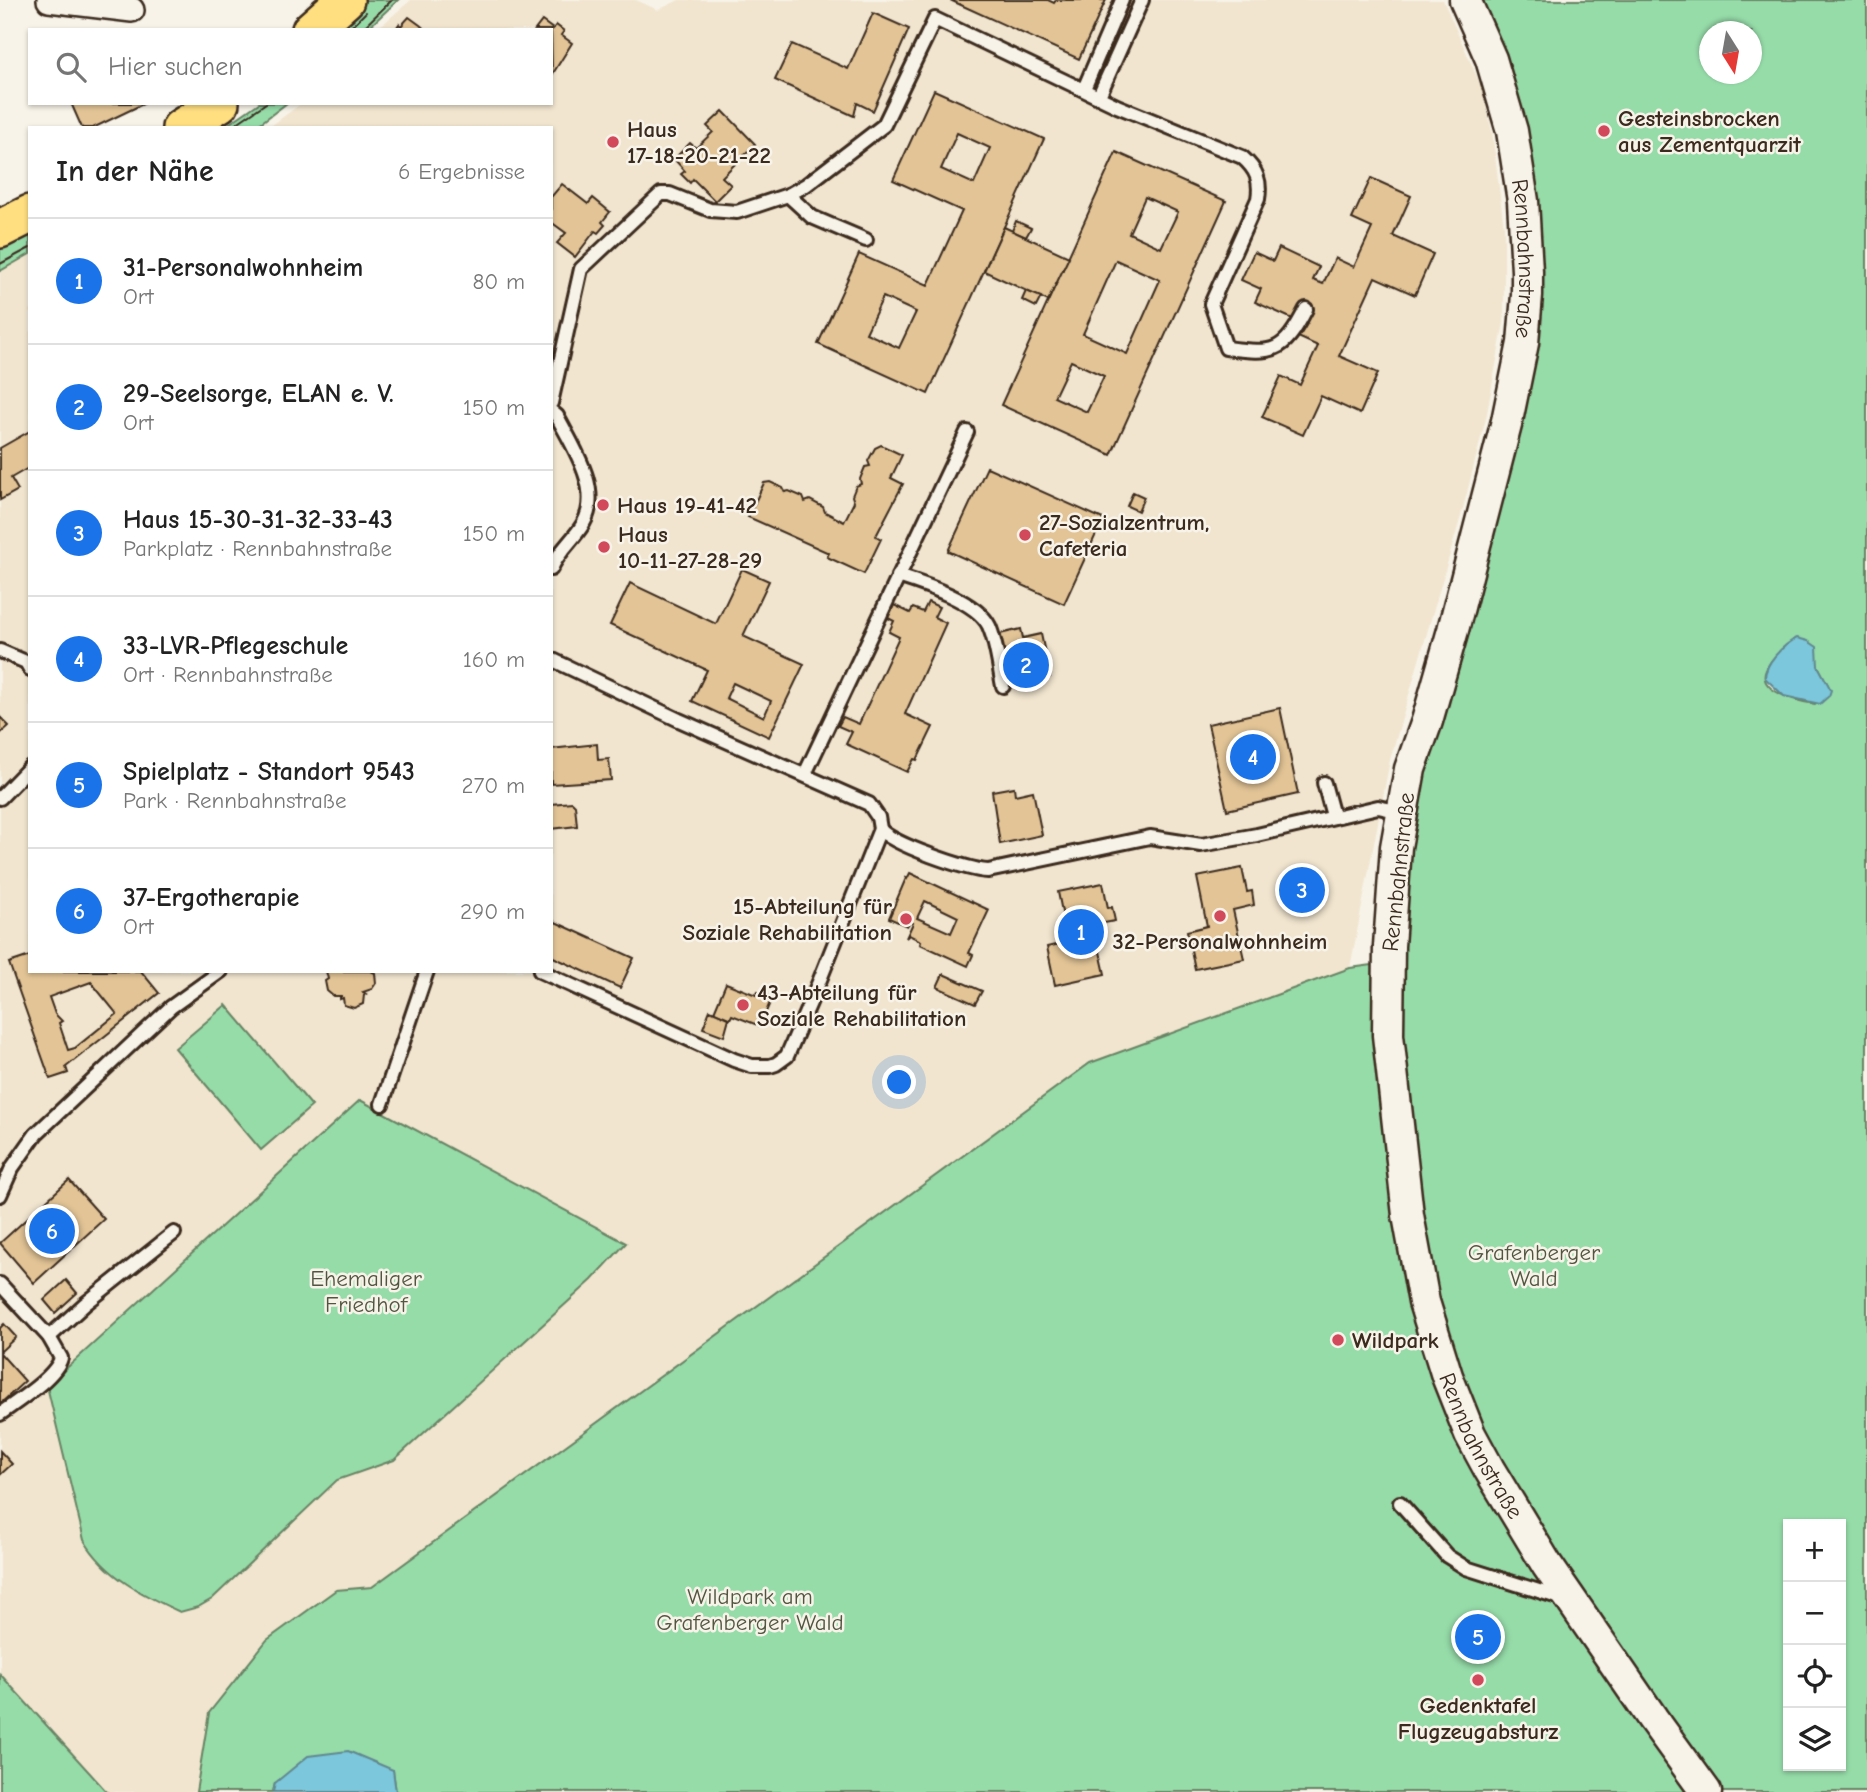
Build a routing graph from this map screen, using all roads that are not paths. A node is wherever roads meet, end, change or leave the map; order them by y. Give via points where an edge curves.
1 (49, 0) edge
2 (345, 0) edge
3 (1122, 0) edge
4 (1142, 0) edge
5 (1465, 0) edge
6 (134, 13) edge
7 (318, 19) edge
8 (1084, 89) junction
9 (1099, 96) junction
10 (788, 195) junction
11 (28, 215) edge
12 (0, 229) edge
13 (866, 240) dead end
14 (1306, 309) dead end
15 (553, 394) edge
16 (553, 413) edge
17 (967, 432) dead end
18 (553, 564) edge
19 (898, 576) junction
20 (0, 651) edge
21 (553, 660) edge
22 (28, 666) edge
23 (1003, 686) dead end
24 (28, 769) edge
25 (805, 774) junction
26 (1324, 783) dead end
27 (0, 798) edge
28 (1401, 812) junction
29 (1333, 816) junction
30 (880, 829) junction
31 (218, 973) edge
32 (426, 973) edge
33 (544, 973) edge
34 (382, 1104) dead end
35 (6, 1168) edge
36 (0, 1195) edge
37 (174, 1233) dead end
38 (0, 1283) edge
39 (48, 1337) junction
40 (0, 1414) edge
41 (1400, 1503) dead end
42 (1573, 1604) junction
43 (1706, 1792) edge

1 - 6 street
2 - 7 main road
3 - 8 lane
4 - 9 lane
5 - 28 street, Rennbahnstraße via 1491,59 1512,131 1526,238 1526,314 1507,421
8 - 9 lane
8 - 10 lane via 935,19 884,125
9 - 14 lane via 1252,165 1260,187 1258,199 1210,304 1226,348 1255,352 1281,346
10 - 13 lane via 812,217
10 - 15 lane via 725,213 661,194 581,268
11 - 12 main road
16 - 18 lane via 580,461 591,500 584,523
17 - 19 lane
19 - 23 lane via 955,598 984,618
19 - 25 lane
20 - 22 lane
21 - 25 lane
24 - 27 lane
25 - 30 lane via 869,804
26 - 29 lane
28 - 29 lane via 1378,807
28 - 42 street, Rennbahnstraße via 1388,946 1388,1035 1408,1215 1424,1302 1470,1434
29 - 30 lane via 1201,845 1141,838 988,871 972,871
30 - 33 lane via 787,1056 776,1064 752,1066 734,1060
31 - 35 lane via 171,1007 69,1100
32 - 34 lane
35 - 36 lane
37 - 39 lane
38 - 39 lane
39 - 40 lane via 59,1353 59,1364
41 - 42 lane via 1447,1556 1466,1568
42 - 43 street, Rennbahnstraße

